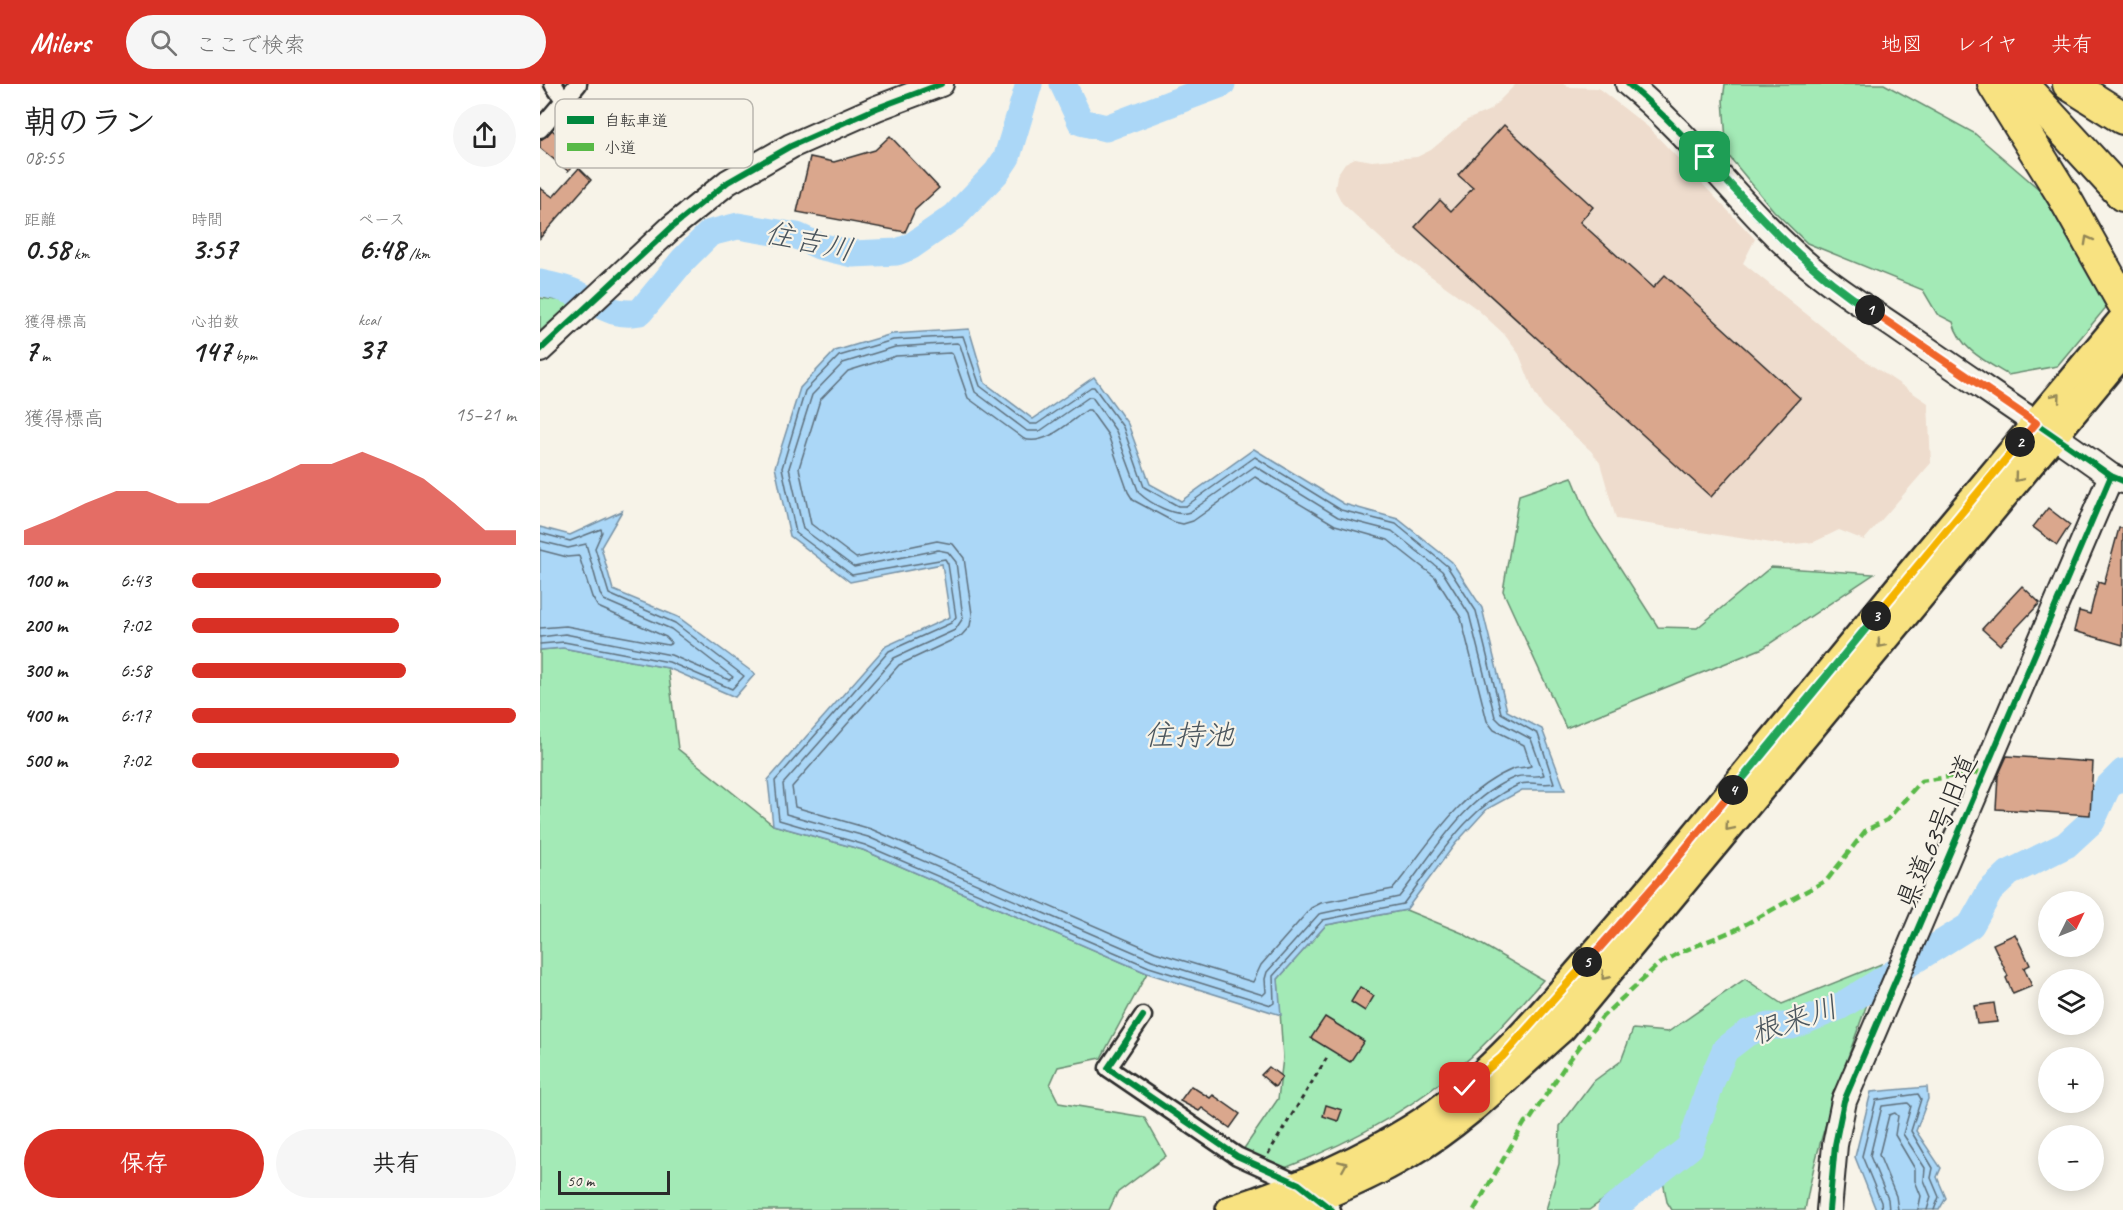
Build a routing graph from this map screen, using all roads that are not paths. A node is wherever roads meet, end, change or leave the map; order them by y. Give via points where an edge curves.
1 (553, 84) edge
2 (578, 84) edge
3 (941, 84) edge
4 (1628, 84) edge
5 (1994, 84) edge
6 (2069, 84) edge
7 (2026, 88) edge
8 (563, 99) edge
9 (565, 99) edge
10 (555, 111) edge
11 (2123, 118) edge
12 (540, 129) edge
13 (752, 168) edge
14 (753, 168) edge
15 (2123, 195) edge
16 (2121, 304) edge
17 (540, 350) edge
18 (2123, 352) edge
19 (2045, 429) junction
20 (2117, 479) edge
21 (1143, 1016) dead end
22 (1316, 1198) edge
23 (1230, 1210) edge
24 (1285, 1210) edge
25 (1829, 1210) edge

1 - 8 street
2 - 9 street
3 - 14 street via 791,146
4 - 19 street via 1658,108 1777,236 1814,270
16 -> 5 highway via 2063,195
6 - 11 highway
7 - 15 highway
10 - 12 street
13 - 17 street via 728,182 672,227
19 -> 16 main road
18 - 19 main road
19 - 20 street
19 - 22 main road via 1562,1028 1469,1110 1410,1153
20 - 25 street, 県道63号旧道 via 1921,918 1844,1101
21 - 22 street via 1108,1068 1237,1156
22 - 23 main road
22 - 24 main road

